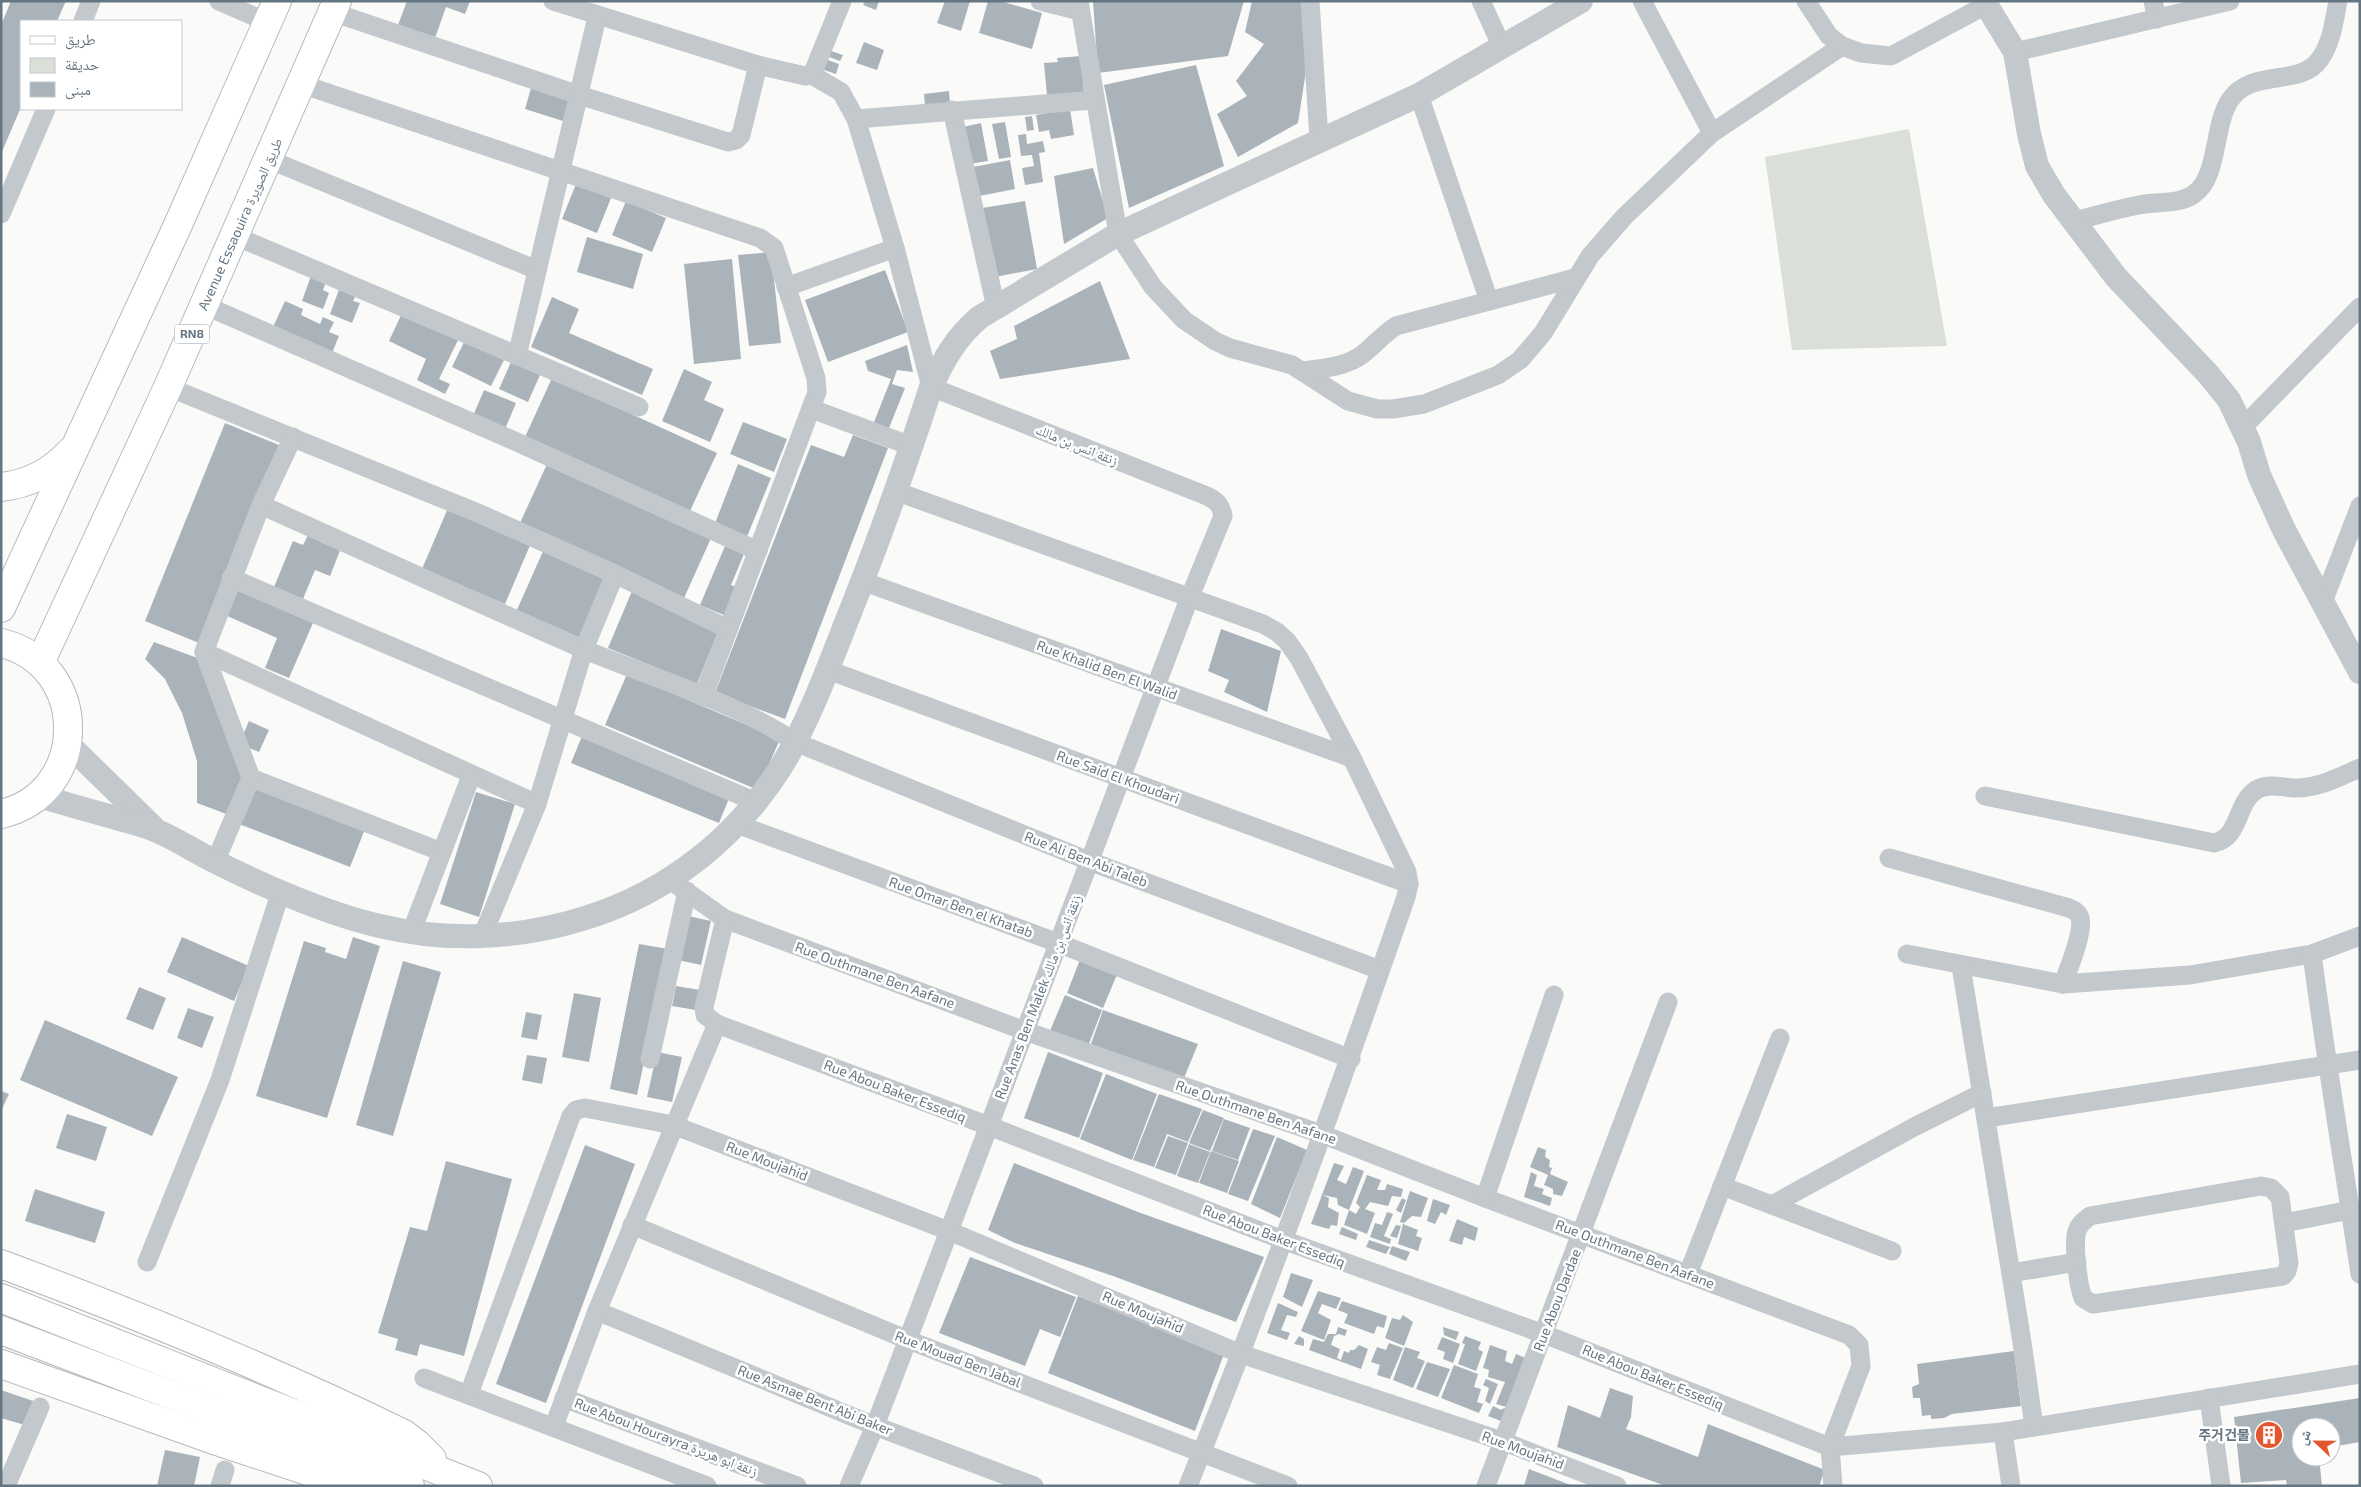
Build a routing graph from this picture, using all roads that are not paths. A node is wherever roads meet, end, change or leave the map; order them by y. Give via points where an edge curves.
1 (91, 1) edge
2 (219, 1) edge
3 (553, 1) edge
4 (842, 1) edge
5 (1040, 1) edge
6 (1310, 1) edge
7 (1482, 1) edge
8 (1581, 1) edge
9 (1642, 1) edge
10 (1806, 1) edge
11 (2230, 1) edge
12 (2338, 1) edge
13 (1985, 3) edge
14 (335, 6) edge
15 (1080, 6) edge
16 (591, 10) edge
17 (2155, 10) edge
18 (272, 12) edge
19 (83, 20) edge
20 (1842, 46) junction
21 (1502, 47) junction
22 (2015, 52) junction
23 (758, 65) junction
24 (812, 76) junction
25 (301, 84) junction
26 (579, 95) junction
27 (1419, 95) junction
28 (1094, 100) junction
29 (46, 110) edge
30 (952, 110) junction
31 (856, 120) junction
32 (1712, 133) junction
33 (1319, 140) junction
34 (268, 159) junction
35 (561, 170) junction
36 (1, 214) edge
37 (2073, 221) junction
38 (1118, 234) junction
39 (235, 236) junction
40 (895, 248) junction
41 (537, 270) junction
42 (1575, 278) junction
43 (786, 287) junction
44 (1489, 301) junction
45 (204, 305) junction
46 (2360, 307) edge
47 (996, 308) junction
48 (517, 356) junction
49 (1303, 371) junction
50 (168, 387) junction
51 (931, 387) junction
52 (638, 407) dead end
53 (812, 409) junction
54 (2243, 427) junction
55 (293, 437) junction
56 (911, 446) junction
57 (75, 447) junction
58 (1, 487) edge
59 (895, 491) junction
60 (261, 506) junction
61 (2360, 506) edge
62 (1221, 507) joint
63 (758, 551) junction
64 (615, 574) junction
65 (231, 578) junction
66 (862, 581) junction
67 (1189, 599) junction
68 (2323, 602) junction
69 (1, 608) edge
70 (728, 629) junction
71 (1, 642) edge
72 (584, 649) junction
73 (204, 652) junction
74 (40, 663) junction
75 (828, 670) junction
76 (2360, 672) edge
77 (1155, 688) junction
78 (703, 697) junction
79 (564, 721) junction
80 (795, 742) junction
81 (68, 744) junction
82 (1352, 758) junction
83 (2360, 768) edge
84 (472, 776) junction
85 (251, 778) junction
86 (1120, 778) junction
87 (38, 796) junction
88 (1985, 796) dead end
89 (756, 802) junction
90 (537, 804) junction
91 (1, 814) edge
92 (737, 824) junction
93 (156, 830) junction
94 (442, 852) junction
95 (1889, 858) dead end
96 (1089, 861) junction
97 (215, 862) junction
98 (1409, 884) junction
99 (678, 885) junction
100 (281, 891) junction
101 (725, 919) junction
102 (411, 933) junction
103 (482, 936) junction
104 (2360, 936) edge
105 (1058, 943) junction
106 (1907, 954) dead end
107 (2312, 954) junction
108 (1961, 966) junction
109 (1380, 970) junction
110 (2063, 984) junction
111 (1554, 995) dead end
112 (1668, 1002) dead end
113 (717, 1024) junction
114 (1025, 1031) junction
115 (1780, 1038) dead end
116 (1350, 1059) junction
117 (650, 1060) dead end
118 (2360, 1060) edge
119 (2326, 1065) junction
120 (1982, 1093) junction
121 (1986, 1118) junction
122 (673, 1125) junction
123 (989, 1126) junction
124 (1321, 1134) junction
125 (2353, 1173) edge
126 (1722, 1186) junction
127 (1485, 1198) junction
128 (1772, 1205) junction
129 (2350, 1210) junction
130 (2284, 1223) junction
131 (632, 1225) junction
132 (949, 1231) junction
133 (1582, 1234) junction
134 (1282, 1240) junction
135 (1892, 1251) dead end
136 (146, 1262) dead end
137 (2077, 1262) junction
138 (1, 1264) edge
139 (2360, 1272) edge
140 (2011, 1273) junction
141 (1688, 1274) junction
142 (1, 1298) edge
143 (597, 1311) junction
144 (1, 1330) edge
145 (1544, 1334) junction
146 (908, 1340) junction
147 (1242, 1354) junction
148 (1, 1364) edge
149 (2360, 1374) edge
150 (424, 1378) dead end
151 (469, 1394) junction
152 (564, 1398) junction
153 (2209, 1398) junction
154 (40, 1407) dead end
155 (554, 1426) junction
156 (875, 1426) junction
157 (2034, 1427) junction
158 (2003, 1432) junction
159 (1502, 1441) junction
160 (1830, 1447) junction
161 (1202, 1454) junction
162 (438, 1469) junction
163 (6, 1486) edge
164 (353, 1486) edge
165 (410, 1486) edge
166 (478, 1486) edge
167 (707, 1486) edge
168 (797, 1486) edge
169 (850, 1486) edge
170 (1034, 1486) edge
171 (1188, 1486) edge
172 (1288, 1486) edge
173 (1486, 1486) edge
174 (1617, 1486) edge
175 (1833, 1486) edge
176 (2010, 1486) edge
177 (2220, 1486) edge

1 - 19 street
2 - 18 street
3 - 16 street
4 - 24 street
5 - 15 street
6 - 33 street
7 - 21 street
8 - 21 street
9 - 32 street
10 - 20 street via 1829,36
11 - 17 street
12 - 37 street via 2329,43 2320,60 2304,72 2256,80 2240,88 2230,101 2221,122 2206,181 2195,193 2186,198
13 - 20 street via 1891,56 1860,53
13 - 22 street
14 - 25 main road, Avenue Essaouira طريق الصويرة / RN8
14 - 26 street
15 - 28 street
16 - 23 street
16 - 26 street
17 - 22 street
18 - 57 main road
20 - 32 street
21 - 27 street
22 - 37 street via 2037,166
23 - 24 street
23 - 26 street via 741,135 728,142
24 - 31 street via 842,92
25 - 34 main road, Avenue Essaouira طريق الصويرة / RN8
25 - 35 street
26 - 35 street
27 - 33 street
27 - 44 street
28 - 30 street
28 - 38 street
29 - 36 street
30 - 31 street
30 - 47 street
31 - 40 street
32 - 42 street via 1624,217
33 - 38 street
34 - 39 main road, Avenue Essaouira طريق الصويرة / RN8
34 - 41 street
35 - 41 street
35 - 43 street via 766,240 776,252
37 - 54 street via 2116,277 2208,374 2229,400
38 - 47 street
38 - 49 street via 1153,287 1199,332 1230,348 1277,360
39 - 45 main road, Avenue Essaouira طريق الصويرة / RN8
39 - 48 street
40 - 43 street
40 - 51 street
41 - 48 street
42 - 44 street
42 - 49 street via 1543,333 1520,360 1498,375 1424,404 1393,409 1362,406 1335,394
43 - 53 street via 816,378 817,392
44 - 49 street via 1396,326 1352,361
45 - 50 main road, Avenue Essaouira طريق الصويرة / RN8
45 - 63 street
46 - 54 street
47 - 51 street via 980,317 955,341
48 - 52 street
50 - 55 street
50 - 74 main road, Avenue Essaouira طريق الصويرة / RN8
51 - 56 street
51 - 62 street, زنقة انس بن مالك via 1207,496
53 - 56 street
53 - 63 street
54 - 68 street via 2284,530
55 - 60 street
55 - 64 street
56 - 59 street
57 - 58 main road via 48,472
57 - 69 main road
59 - 66 street
59 - 67 street
60 - 65 street
60 - 72 street, Rue Ali Ben Abi Taleb
61 - 68 street
62 - 67 street, Rue Anas Ben Malek زنقة انس بن مالك via 1223,516
63 - 70 street
64 - 70 street
64 - 72 street
65 - 73 street
65 - 79 street
66 - 75 street
66 - 77 street, Rue Khalid Ben El Walid
67 - 77 street, Rue Anas Ben Malek زنقة انس بن مالك
67 - 82 street via 1263,624 1287,641
68 - 76 street
70 - 78 street
71 - 74 main road
72 - 78 street, Rue Ali Ben Abi Taleb
72 - 79 street
73 - 84 street
73 - 85 street
74 - 81 main road via 64,700 68,715
75 - 80 street
75 - 86 street, Rue Said El Khoudari
77 - 82 street, Rue Khalid Ben El Walid
77 - 86 street, Rue Anas Ben Malek زنقة انس بن مالك
78 - 80 street, Rue Ali Ben Abi Taleb
79 - 89 street
79 - 90 street
80 - 89 street
80 - 96 street, Rue Ali Ben Abi Taleb
81 - 87 main road via 60,767
81 - 93 street
82 - 98 street via 1405,865
83 - 88 street via 2310,787 2274,785 2260,788 2249,796 2228,837 2214,843
84 - 90 street
84 - 94 street
85 - 94 street
85 - 97 street
86 - 96 street, Rue Anas Ben Malek زنقة انس بن مالك
86 - 98 street, Rue Said El Khoudari
87 - 91 main road via 18,809
87 - 93 street
89 - 92 street
90 - 103 street
92 - 99 street
92 - 105 street, Rue Omar Ben el Khatab
93 - 97 street
94 - 102 street
95 - 110 street via 2076,911 2081,920 2080,931
96 - 105 street, Rue Anas Ben Malek زنقة انس بن مالك
96 - 109 street, Rue Ali Ben Abi Taleb
97 - 100 street
98 - 109 street
99 - 101 street, Rue Outhmane Ben Aafane
99 - 103 street via 575,922
99 - 117 street
100 - 102 street via 345,916
100 - 136 street via 220,1080
101 - 113 street via 704,1007 705,1015
101 - 114 street, Rue Outhmane Ben Aafane
102 - 103 street
104 - 107 street
105 - 114 street, Rue Anas Ben Malek زنقة انس بن مالك
105 - 116 street, Rue Omar Ben el Khatab
106 - 108 street
107 - 110 street via 2190,975
107 - 119 street
108 - 110 street
108 - 120 street
109 - 116 street
111 - 127 street
112 - 133 street, Rue Abou Dardae
113 - 122 street
113 - 123 street, Rue Abou Baker Essediq
114 - 123 street, Rue Anas Ben Malek زنقة انس بن مالك
114 - 124 street, Rue Outhmane Ben Aafane
115 - 126 street
116 - 124 street
118 - 119 street
119 - 121 street
119 - 125 street
120 - 121 street
120 - 128 street
121 - 140 street
122 - 131 street
122 - 132 street, Rue Moujahid
122 - 151 street, Rue Moujahid via 585,1108 573,1112
123 - 132 street, Rue Anas Ben Malek زنقة انس بن مالك
123 - 134 street, Rue Abou Baker Essediq
124 - 127 street, Rue Outhmane Ben Aafane
124 - 134 street
125 - 129 street
126 - 128 street
126 - 141 street
127 - 133 street, Rue Outhmane Ben Aafane
128 - 135 street
129 - 130 street
129 - 139 street
130 - 137 street via 2280,1197 2271,1188 2261,1186 2099,1214 2084,1220 2077,1230
130 - 137 street via 2288,1262 2284,1275 2279,1278 2093,1304 2082,1295
131 - 143 street
131 - 146 street, Rue Mouad Ben Jabal
132 - 146 street, Rue Anas Ben Malek زنقة انس بن مالك
132 - 147 street, Rue Moujahid
133 - 141 street, Rue Outhmane Ben Aafane
133 - 145 street, Rue Abou Dardae
134 - 145 street, Rue Abou Baker Essediq
134 - 147 street
137 - 140 street
138 - 162 main road via 179,1334 389,1427 417,1444
140 - 157 street
141 - 160 street, Rue Outhmane Ben Aafane via 1849,1335 1859,1345 1861,1366
142 - 162 main road
143 - 152 street
143 - 156 street, Rue Asmae Bent Abi Baker
144 - 165 main road
145 - 159 street, Rue Abou Dardae
145 - 160 street, Rue Abou Baker Essediq
146 - 156 street, Rue Anas Ben Malek زنقة انس بن مالك
146 - 161 street, Rue Mouad Ben Jabal
147 - 159 street, Rue Moujahid
147 - 161 street
148 - 164 main road
149 - 153 street
150 - 151 street
151 - 155 street
152 - 155 street
152 - 168 street, Rue Abou Hourayra زنقة ابو هريرة
153 - 157 street
153 - 177 street
154 - 163 street
155 - 167 street
156 - 169 street, Rue Anas Ben Malek زنقة انس بن مالك
156 - 170 street, Rue Asmae Bent Abi Baker
157 - 158 street
158 - 160 street
158 - 176 street
159 - 173 street, Rue Abou Dardae
159 - 174 street, Rue Moujahid
160 - 175 street
161 - 171 street
161 - 172 street, Rue Mouad Ben Jabal
162 - 166 main road

